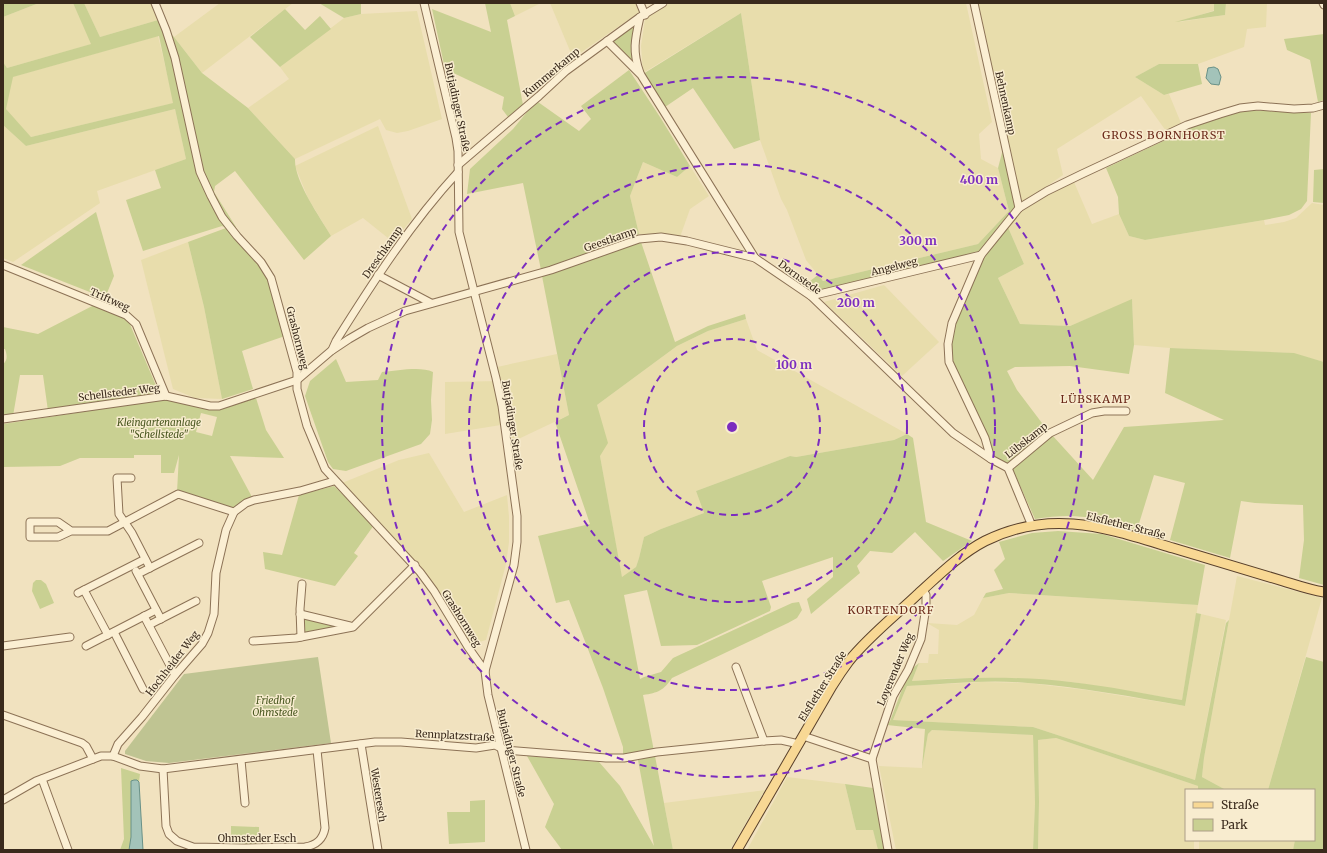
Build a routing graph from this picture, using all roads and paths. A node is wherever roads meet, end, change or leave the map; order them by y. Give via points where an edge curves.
1 (154, 3) edge
2 (424, 3) edge
3 (640, 3) edge
4 (663, 3) edge
5 (974, 3) edge
6 (642, 16) junction
7 (607, 41) junction
8 (641, 75) junction
9 (1324, 105) edge
10 (458, 168) junction
11 (1019, 208) junction
12 (981, 255) junction
13 (755, 258) junction
14 (3, 265) edge
15 (378, 275) junction
16 (473, 291) junction
17 (811, 296) junction
18 (431, 303) junction
19 (331, 351) junction
20 (297, 380) junction
21 (166, 396) junction
22 (1126, 411) dead end
23 (3, 419) edge
24 (991, 459) junction
25 (1008, 468) junction
26 (131, 478) dead end
27 (334, 481) junction
28 (234, 512) junction
29 (124, 522) junction
30 (1032, 526) junction
31 (72, 531) junction
32 (199, 543) dead end
33 (145, 559) junction
34 (133, 565) junction
35 (415, 565) junction
36 (150, 568) junction
37 (138, 574) junction
38 (302, 584) dead end
39 (923, 589) junction
40 (1324, 592) edge
41 (196, 601) dead end
42 (156, 610) junction
43 (300, 614) junction
44 (144, 616) junction
45 (161, 618) junction
46 (149, 625) junction
47 (353, 627) junction
48 (111, 634) junction
49 (70, 637) dead end
50 (301, 637) junction
51 (252, 641) dead end
52 (3, 646) edge
53 (86, 646) dead end
54 (736, 667) dead end
55 (485, 671) junction
56 (175, 675) junction
57 (143, 689) dead end
58 (3, 715) edge
59 (803, 736) junction
60 (764, 741) junction
61 (361, 744) junction
62 (798, 744) junction
63 (501, 748) junction
64 (317, 750) junction
65 (112, 756) junction
66 (93, 759) junction
67 (872, 759) junction
68 (241, 760) junction
69 (162, 769) junction
70 (42, 779) junction
71 (3, 800) edge
72 (245, 803) dead end
73 (68, 850) edge
74 (378, 850) edge
75 (526, 850) edge
76 (737, 850) edge
77 (888, 850) edge

1 - 20 street, Grashornweg via 175,58 200,172 222,217 261,262 271,278
2 - 10 street, Butjadinger Straße via 456,138
3 - 6 street
4 - 6 street, Kummerkamp
5 - 11 street, Behnenkamp
6 - 7 street, Kummerkamp
6 - 8 street, Dornstede via 635,40 635,60
7 - 8 street, Dornstede
7 - 10 street, Kummerkamp via 566,71
8 - 13 street, Dornstede
9 - 11 street via 1294,109 1258,106 1240,108 1187,125 1047,191
10 - 15 street, Dreschkamp
10 - 16 street, Butjadinger Straße via 459,232
11 - 12 street
12 - 17 street, Angelweg
12 - 24 street via 952,323 948,344 949,362 985,438
13 - 16 street, Geestkamp via 687,241 661,237 639,239 551,270
13 - 17 street, Dornstede
14 - 21 street, Triftweg via 126,315 136,324
15 - 18 street
15 - 19 street, Dreschkamp
16 - 18 street, Schellsteder Weg
16 - 55 street, Butjadinger Straße via 502,406 517,516 514,565
17 - 24 street, Dornstede via 953,433
18 - 19 street, Schellsteder Weg via 368,328
19 - 20 street, Schellsteder Weg
20 - 21 street, Schellsteder Weg via 219,406
20 - 27 street, Grashornweg via 307,426 325,469
21 - 23 street, Schellsteder Weg
22 - 25 street, Lübskamp via 1092,413 1050,433
24 - 25 street, Dornstede
25 - 30 street
26 - 29 street via 117,478 119,514
27 - 28 street via 300,492 254,500
27 - 35 street, Grashornweg
28 - 29 street via 178,494
28 - 56 street, Hochheider Weg via 226,530 217,565 216,605 212,624 202,644
29 - 31 street via 108,530
29 - 33 street
30 - 39 main road, Elsflether Straße via 984,542 953,562
30 - 40 main road, Elsflether Straße via 1070,524 1101,527
31 - 31 street via 58,522 30,522 30,538 58,537
32 - 36 street
33 - 34 street
33 - 36 street
34 - 37 street
34 - 48 street via 81,591
35 - 47 street
35 - 55 street, Grashornweg
36 - 37 street
37 - 42 street
38 - 43 street
39 - 59 main road, Elsflether Straße via 850,660
39 - 67 street, Loyerender Weg via 926,607 921,639 893,696
41 - 45 street
42 - 44 street
42 - 45 street
43 - 47 street
43 - 50 street
44 - 46 street
44 - 48 street
45 - 46 street
46 - 56 street
47 - 50 street
48 - 53 street
48 - 57 street
49 - 52 street
50 - 51 street
54 - 60 street
55 - 63 street, Butjadinger Straße
56 - 65 street, Hochheider Weg via 118,744
58 - 66 street via 82,744 86,746
59 - 62 main road, Elsflether Straße
59 - 67 street
60 - 62 street, Rennplatzstraße via 782,740
60 - 63 street, Rennplatzstraße via 656,752 624,758
61 - 63 street, Rennplatzstraße via 401,742 469,748 495,745
61 - 64 street, Rennplatzstraße
61 - 74 street, Westeresch
62 - 76 main road, Elsflether Straße
63 - 75 street, Butjadinger Straße
64 - 68 street, Rennplatzstraße
64 - 69 street, Ohmsteder Esch via 325,828 317,843 305,847 200,848 182,844 172,838 167,830
65 - 66 street
65 - 69 street, Rennplatzstraße via 140,766
66 - 70 street
67 - 77 street, Loyerender Weg
68 - 69 street, Rennplatzstraße
68 - 72 street
70 - 71 street
70 - 73 street

